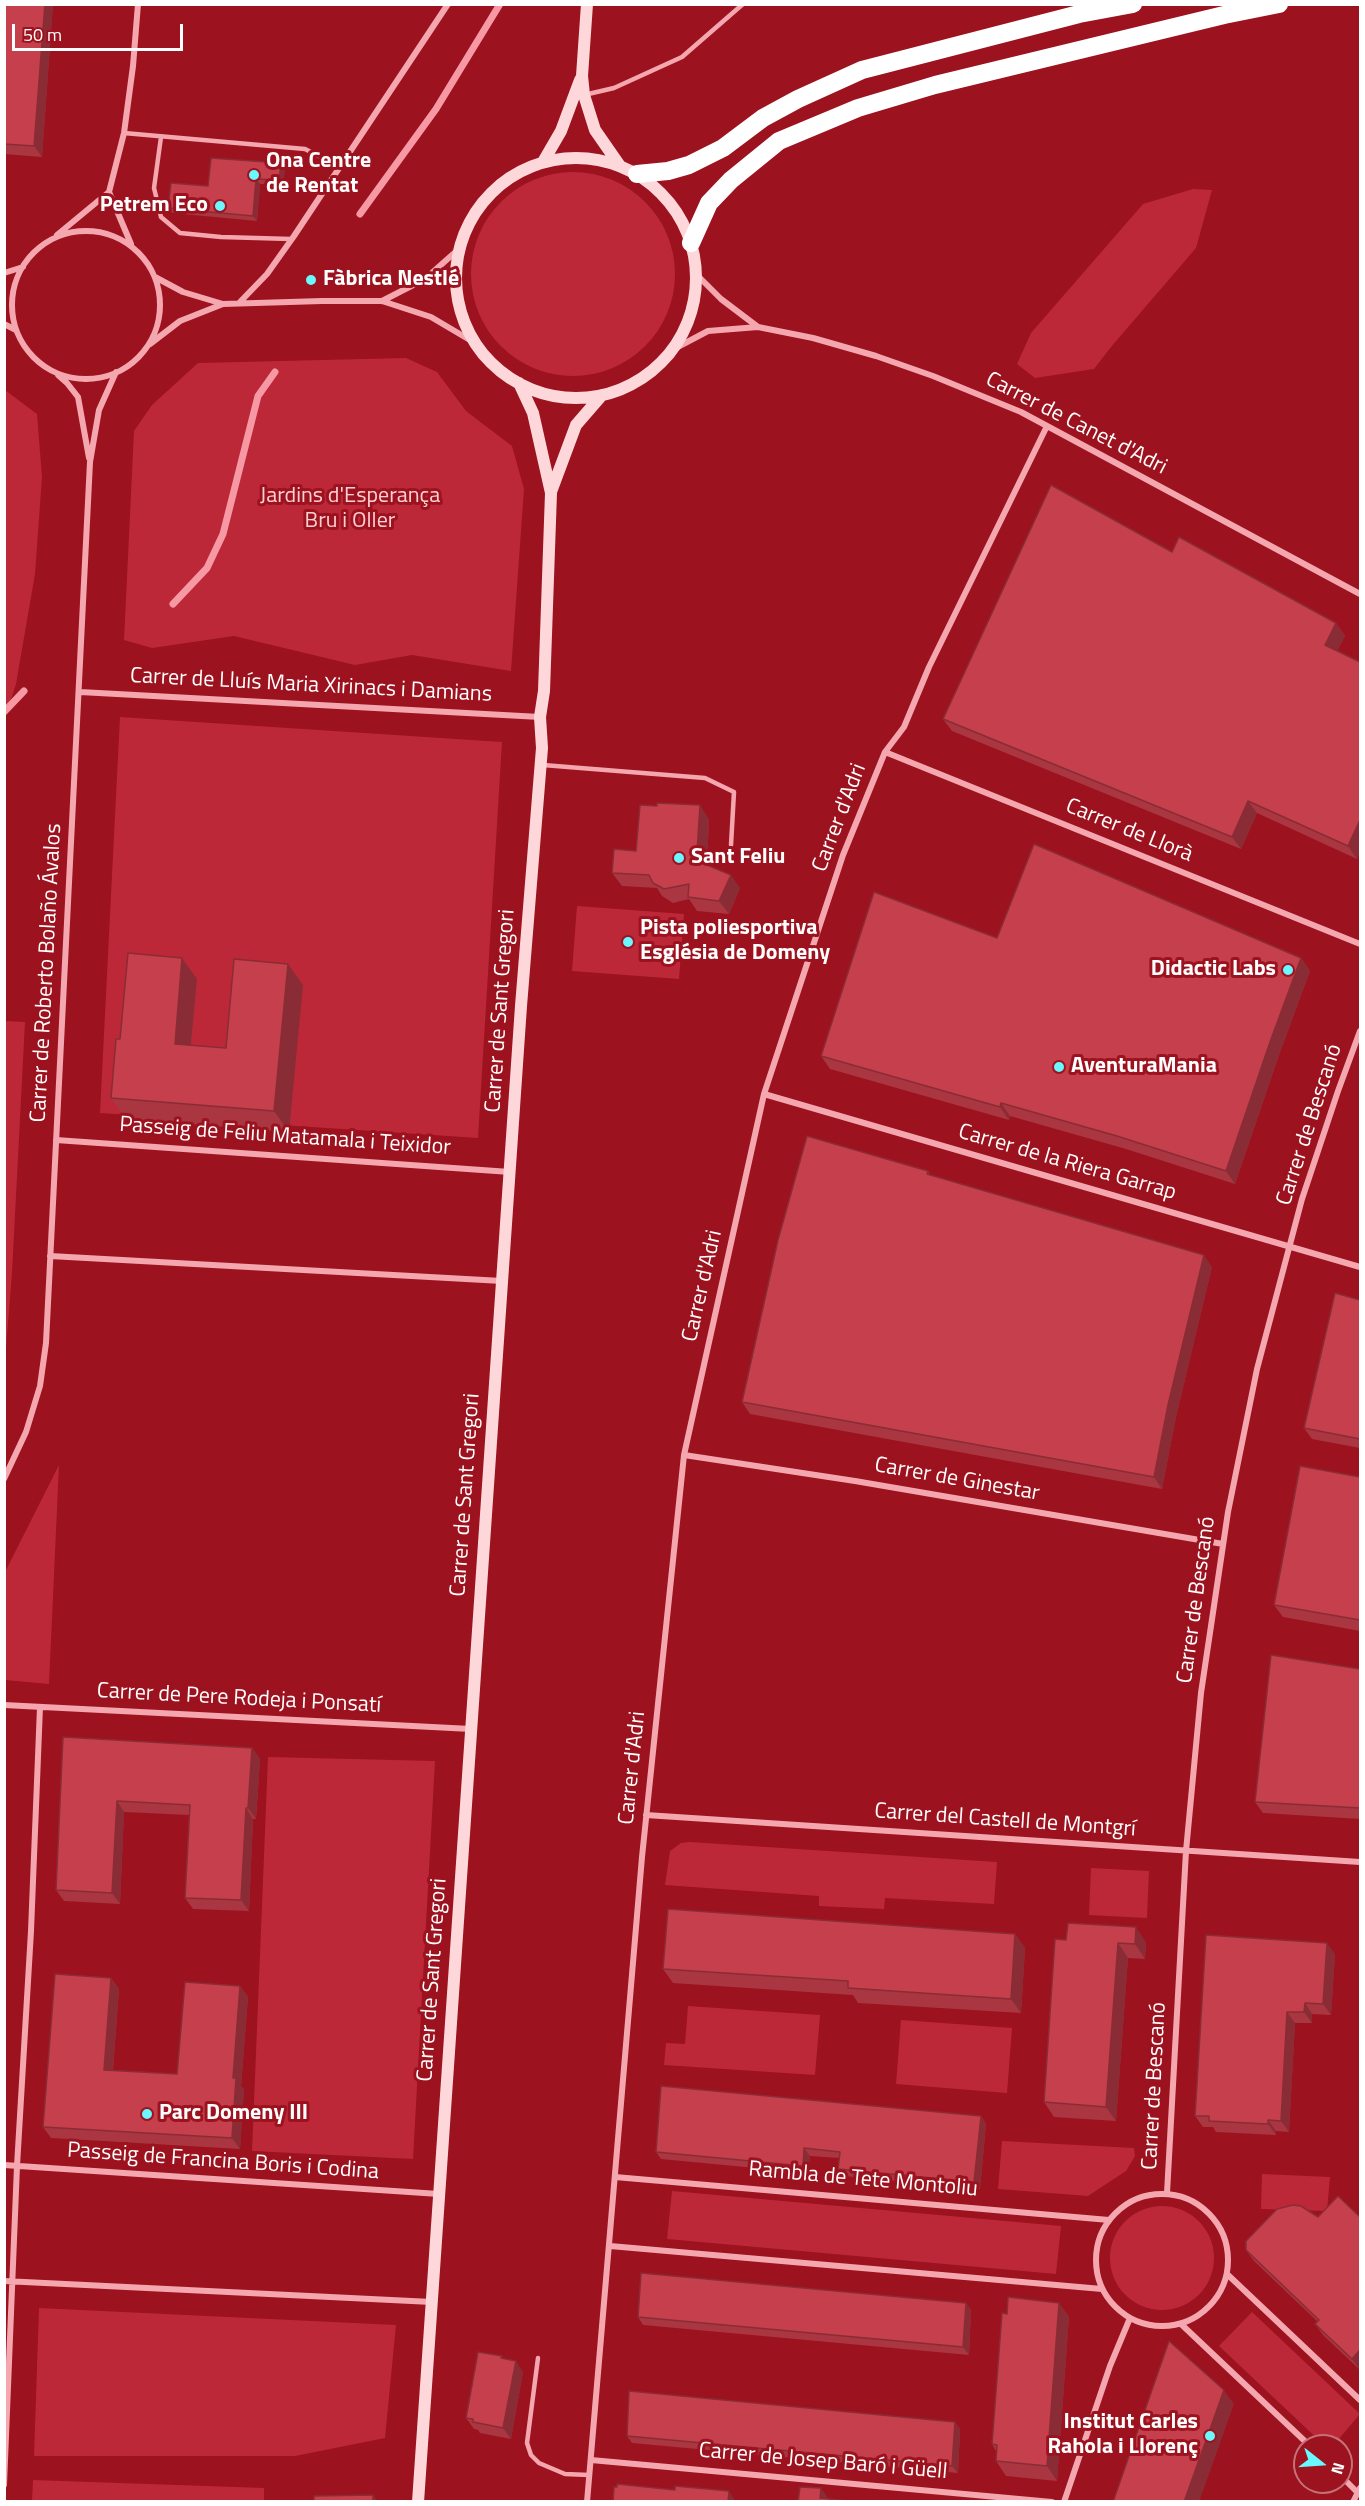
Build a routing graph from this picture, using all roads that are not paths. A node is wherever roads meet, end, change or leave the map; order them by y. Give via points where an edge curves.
1 (138, 4) edge
2 (448, 4) edge
3 (587, 4) edge
4 (743, 4) edge
5 (1104, 4) edge
6 (1133, 4) edge
7 (1279, 4) edge
8 (1079, 14) junction
9 (582, 76) junction
10 (584, 95) junction
11 (124, 133) junction
12 (161, 137) junction
13 (543, 162) junction
14 (340, 167) junction
15 (629, 170) junction
16 (109, 192) junction
17 (53, 238) junction
18 (291, 239) junction
19 (691, 243) junction
20 (131, 246) junction
21 (460, 248) junction
22 (22, 267) junction
23 (4, 273) edge
24 (696, 274) junction
25 (154, 276) junction
26 (382, 301) junction
27 (240, 302) junction
28 (223, 304) junction
29 (4, 324) edge
30 (758, 327) junction
31 (16, 330) junction
32 (475, 342) junction
33 (147, 346) junction
34 (672, 350) junction
35 (50, 369) junction
36 (116, 372) junction
37 (519, 383) junction
38 (602, 395) junction
39 (1047, 426) junction
40 (90, 462) junction
41 (551, 493) junction
42 (1360, 594) edge
43 (80, 692) junction
44 (540, 717) junction
45 (885, 752) junction
46 (540, 765) junction
47 (731, 845) dead end
48 (1360, 944) edge
49 (1360, 1031) edge
50 (764, 1094) junction
51 (56, 1140) junction
52 (511, 1172) junction
53 (1291, 1246) junction
54 (50, 1256) junction
55 (1360, 1267) edge
56 (503, 1281) junction
57 (684, 1455) junction
58 (4, 1479) edge
59 (1223, 1544) junction
60 (4, 1705) edge
61 (40, 1707) junction
62 (471, 1729) junction
63 (646, 1815) junction
64 (1186, 1851) junction
65 (1360, 1862) edge
66 (4, 2165) edge
67 (17, 2166) junction
68 (615, 2176) junction
69 (1167, 2193) junction
70 (439, 2194) junction
71 (1108, 2220) junction
72 (610, 2246) junction
73 (1227, 2274) junction
74 (4, 2281) edge
75 (12, 2281) junction
76 (1102, 2289) junction
77 (432, 2302) junction
78 (1130, 2318) junction
79 (1181, 2324) junction
80 (538, 2358) dead end
81 (1360, 2400) edge
82 (1297, 2434) edge
83 (591, 2460) junction
84 (589, 2475) junction
85 (4, 2485) edge
86 (1359, 2490) edge
87 (418, 2502) edge
88 (587, 2502) edge
89 (1052, 2502) edge
90 (1064, 2502) edge
91 (1353, 2502) edge

1 - 11 street
2 - 14 street
3 - 9 main road
4 - 10 lane via 682,57 614,88
5 - 8 highway
6 - 8 highway
7 - 19 highway via 946,82 858,108 779,141 709,203
8 - 15 highway via 862,70 763,118 723,148 689,165 668,171
9 - 10 main road
9 - 13 main road via 561,131
10 - 15 main road via 595,130
11 - 12 lane
11 - 16 street
12 - 14 lane via 305,149
12 - 18 lane via 154,188 161,217 180,233
13 - 15 main road via 588,158
13 - 21 main road via 509,178 490,194 469,224
14 - 18 street
15 - 19 main road via 655,187 670,204
16 - 17 street
16 - 20 street
17 - 20 street via 93,231
17 - 22 street
18 - 27 street
19 - 24 main road
20 - 25 street
21 - 26 street via 425,279
21 - 32 main road via 458,297
22 - 23 street
22 - 31 street via 12,303
24 - 30 street, Carrer de Canet d'Adri
24 - 34 main road via 688,318
25 - 28 street via 183,292
25 - 33 street via 159,312
26 - 27 street
26 - 32 street via 431,317
27 - 28 street
28 - 33 street via 180,321
29 - 31 street
30 - 34 street, Carrer de Canet d'Adri via 708,331
30 - 39 street, Carrer de Canet d'Adri via 876,356 972,391
31 - 35 street via 30,353
32 - 37 main road via 495,366
33 - 36 street via 134,361
34 - 38 main road via 638,380
35 - 36 street via 68,377 88,379
35 - 40 street, Carrer de Roberto Bolaño Ávalos via 78,397
36 - 40 street, Carrer de Roberto Bolaño Ávalos via 99,410
37 - 38 main road via 560,396
37 - 41 main road, Carrer de Sant Gregori via 533,413
38 - 41 main road, Carrer de Sant Gregori via 576,425
39 - 42 street, Carrer de Canet d'Adri
39 - 45 street, Carrer d'Adri via 934,656 904,727
40 - 43 street, Carrer de Roberto Bolaño Ávalos
41 - 44 main road, Carrer de Sant Gregori
43 - 44 street, Carrer de Lluís Maria Xirinacs i Damians
43 - 51 street, Carrer de Roberto Bolaño Ávalos
44 - 46 main road, Carrer de Sant Gregori
45 - 48 street, Carrer de Llorà
45 - 50 street, Carrer d'Adri via 843,855
46 - 47 lane via 705,778 734,792
46 - 52 main road, Carrer de Sant Gregori
49 - 53 street, Carrer de Bescanó via 1302,1199
50 - 53 street, Carrer de la Riera Garrap
50 - 57 street, Carrer d'Adri
51 - 52 street, Passeig de Feliu Matamala i Teixidor
51 - 54 street, Carrer de Roberto Bolaño Ávalos
52 - 56 main road, Carrer de Sant Gregori
53 - 55 street, Carrer de la Riera Garrap
53 - 59 street, Carrer de Bescanó via 1257,1370
54 - 56 street
54 - 58 street, Carrer de Roberto Bolaño Ávalos via 40,1386 26,1432
56 - 62 main road, Carrer de Sant Gregori
57 - 59 street, Carrer de Ginestar via 855,1480
57 - 63 street, Carrer d'Adri
59 - 64 street, Carrer de Bescanó via 1201,1693
60 - 61 street, Carrer de Pere Rodeja i Ponsatí
61 - 62 street, Carrer de Pere Rodeja i Ponsatí
61 - 67 street
62 - 70 main road, Carrer de Sant Gregori
63 - 64 street, Carrer del Castell de Montgrí
63 - 68 street, Carrer d'Adri
64 - 65 street, Carrer del Castell de Montgrí
64 - 69 street, Carrer de Bescanó
66 - 67 street, Passeig de Francina Boris i Codina
67 - 70 street, Passeig de Francina Boris i Codina
67 - 75 street
68 - 71 street, Rambla de Tete Montoliu
68 - 72 street, Carrer d'Adri
69 - 71 street via 1144,2195 1127,2203
69 - 73 street via 1195,2201 1213,2216 1224,2236 1229,2258
70 - 77 main road, Carrer de Sant Gregori
71 - 76 street via 1098,2240 1096,2268
72 - 76 street
72 - 83 street, Carrer d'Adri
73 - 79 street via 1218,2295 1202,2313
73 - 81 street
74 - 75 street
75 - 77 street
75 - 85 street
76 - 78 street via 1116,2308
77 - 87 main road, Carrer de Sant Gregori
78 - 79 street via 1161,2326
78 - 90 street
79 - 82 street
80 - 84 lane via 527,2444 531,2455 539,2463 565,2474
83 - 84 street, Carrer d'Adri
83 - 89 street, Carrer de Josep Baró i Güell
84 - 88 street, Carrer d'Adri
86 - 91 street

